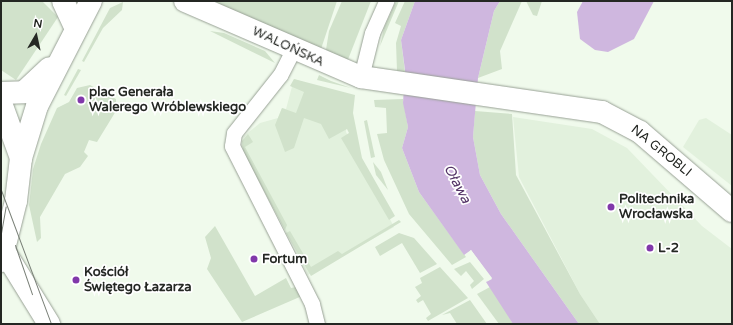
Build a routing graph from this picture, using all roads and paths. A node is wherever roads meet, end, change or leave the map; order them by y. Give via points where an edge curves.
1 (63, 1) edge
2 (92, 1) edge
3 (185, 1) edge
4 (386, 1) edge
5 (76, 29) junction
6 (293, 50) junction
7 (60, 60) junction
8 (361, 77) junction
9 (396, 83) joint
10 (1, 93) edge
11 (1, 103) edge
12 (21, 158) junction
13 (732, 211) edge
14 (2, 253) edge
15 (48, 324) edge
16 (317, 324) edge

1 - 5 street
2 - 5 street
3 - 6 street, WALOŃSKA
4 - 8 street via 372,33
5 - 7 street
6 - 8 street, WALOŃSKA
6 - 16 street via 280,75 234,133 232,146 312,304
7 - 10 street via 24,92
7 - 12 street via 37,106
8 - 9 street, WALOŃSKA
9 - 13 street, NA GROBLI via 574,105 619,119 655,144
11 - 12 street
12 - 14 street
14 - 15 street

